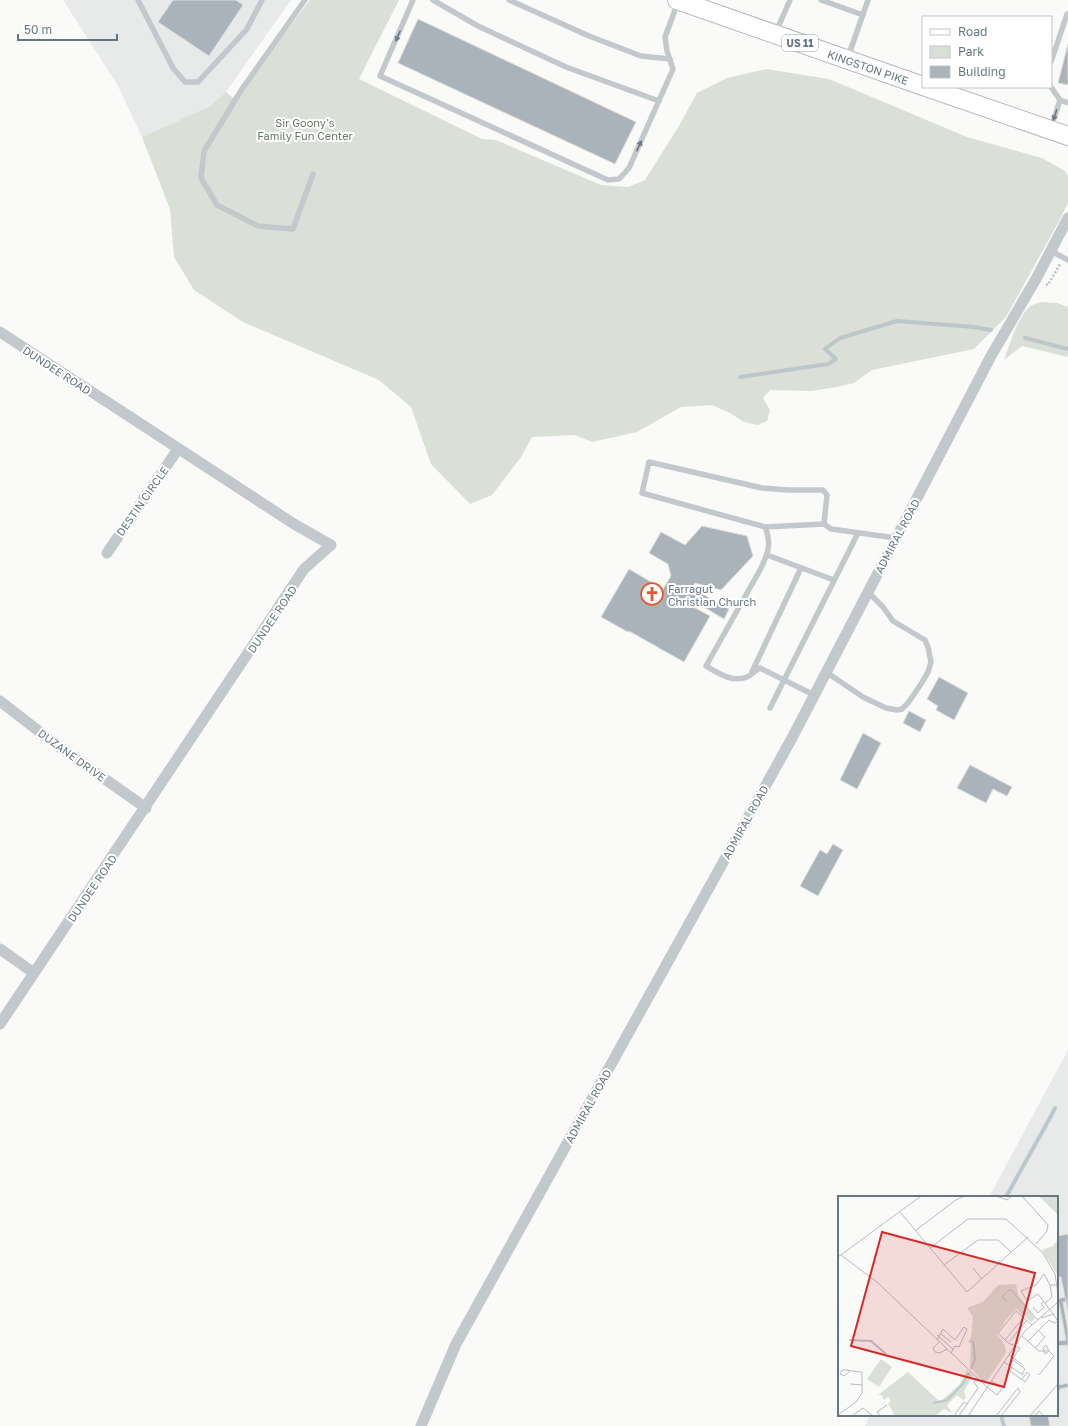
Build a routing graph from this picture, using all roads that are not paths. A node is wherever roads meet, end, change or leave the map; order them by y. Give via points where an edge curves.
1 (138, 0) edge
2 (262, 0) edge
3 (305, 0) edge
4 (413, 0) edge
5 (433, 0) edge
6 (509, 0) edge
7 (678, 0) edge
8 (790, 0) edge
9 (821, 0) edge
10 (868, 0) edge
11 (1068, 14) edge
12 (863, 15) junction
13 (775, 34) junction
14 (670, 59) junction
15 (847, 59) junction
16 (1052, 59) edge
17 (922, 86) edge
18 (929, 88) edge
19 (1052, 88) edge
20 (1060, 100) junction
21 (659, 101) junction
22 (1068, 103) edge
23 (1050, 130) junction
24 (1068, 136) edge
25 (313, 174) dead end
26 (1068, 218) edge
27 (1050, 251) junction
28 (1068, 260) edge
29 (0, 332) edge
30 (178, 448) junction
31 (824, 524) junction
32 (765, 527) junction
33 (858, 533) junction
34 (896, 538) junction
35 (107, 553) dead end
36 (767, 555) junction
37 (801, 568) junction
38 (834, 580) junction
39 (868, 592) junction
40 (826, 672) junction
41 (751, 674) junction
42 (783, 680) junction
43 (814, 695) junction
44 (0, 700) edge
45 (770, 708) dead end
46 (146, 808) junction
47 (0, 949) edge
48 (34, 973) junction
49 (0, 1024) edge
50 (421, 1426) edge

1 - 2 lane via 173,68 185,82 198,82 247,29
3 - 25 lane via 242,89 204,151 201,178 217,205 258,226 293,229
4 -> 21 lane via 380,76 608,180 619,179 629,168
5 - 21 lane via 478,26 566,67
6 - 14 lane via 641,56
7 - 13 main road, KINGSTON PIKE / US 11
7 - 14 lane via 665,37
8 - 13 lane
9 - 12 lane
10 - 12 lane
11 - 16 lane
12 - 15 lane
13 - 15 main road, KINGSTON PIKE / US 11
14 - 21 lane via 673,69
15 - 17 main road, KINGSTON PIKE / US 11
18 - 23 main road
19 - 20 lane
20 - 22 lane
20 -> 23 lane
23 - 24 main road
26 - 27 street, ADMIRAL ROAD
27 - 28 lane
27 - 34 street, ADMIRAL ROAD via 991,356
29 - 30 street, DUNDEE ROAD
30 - 35 street, DESTIN CIRCLE
30 - 46 street, DUNDEE ROAD via 331,546 304,569
31 - 32 lane
31 - 32 lane via 827,495 823,490 762,488 649,462 642,493
31 - 33 lane via 831,529
32 - 36 lane via 770,537
33 - 34 lane
33 - 38 lane
34 - 39 street, ADMIRAL ROAD
36 - 37 lane
36 - 41 lane via 706,666 725,677 736,679
37 - 38 lane
37 - 41 lane
38 - 42 lane
39 - 40 street, ADMIRAL ROAD
39 - 40 lane via 883,606 893,621 925,640 931,662 921,684 908,703 897,710 886,708 863,697
40 - 43 street, ADMIRAL ROAD
41 - 42 lane via 760,668
42 - 43 lane
42 - 45 lane
43 - 50 street, ADMIRAL ROAD via 456,1344
44 - 46 street, DUZANE DRIVE via 58,746
46 - 48 street, DUNDEE ROAD
47 - 48 street
48 - 49 street, DUNDEE ROAD

